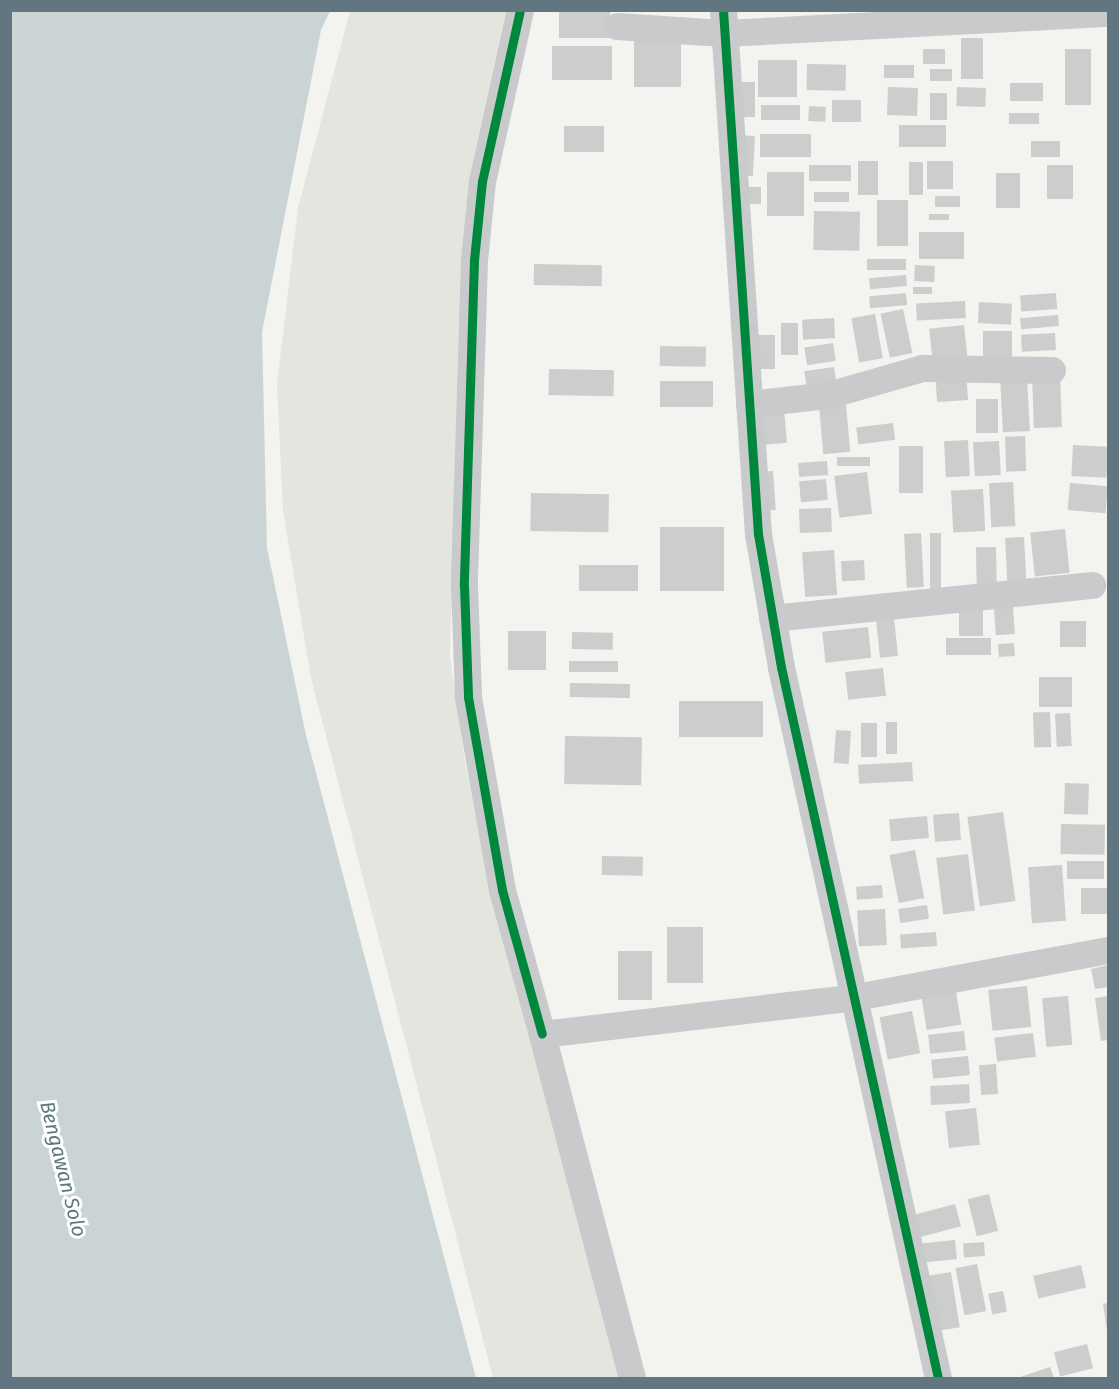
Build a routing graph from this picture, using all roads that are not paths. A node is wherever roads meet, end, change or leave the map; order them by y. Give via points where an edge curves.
1 (520, 10) edge
2 (1108, 13) edge
3 (723, 22) edge
4 (617, 26) dead end
5 (1052, 370) dead end
6 (749, 404) junction
7 (1092, 585) dead end
8 (772, 618) junction
9 (1108, 950) edge
10 (856, 997) junction
11 (542, 1034) junction
12 (632, 1378) edge
13 (938, 1378) edge

1 - 11 street via 482,181 474,261 464,586 470,709 502,890
2 - 3 street
3 - 4 street
3 - 6 street
5 - 6 street via 922,368 828,395
6 - 8 street via 758,534
7 - 8 street
8 - 10 street
9 - 10 street
10 - 11 street
10 - 13 street
11 - 12 street

